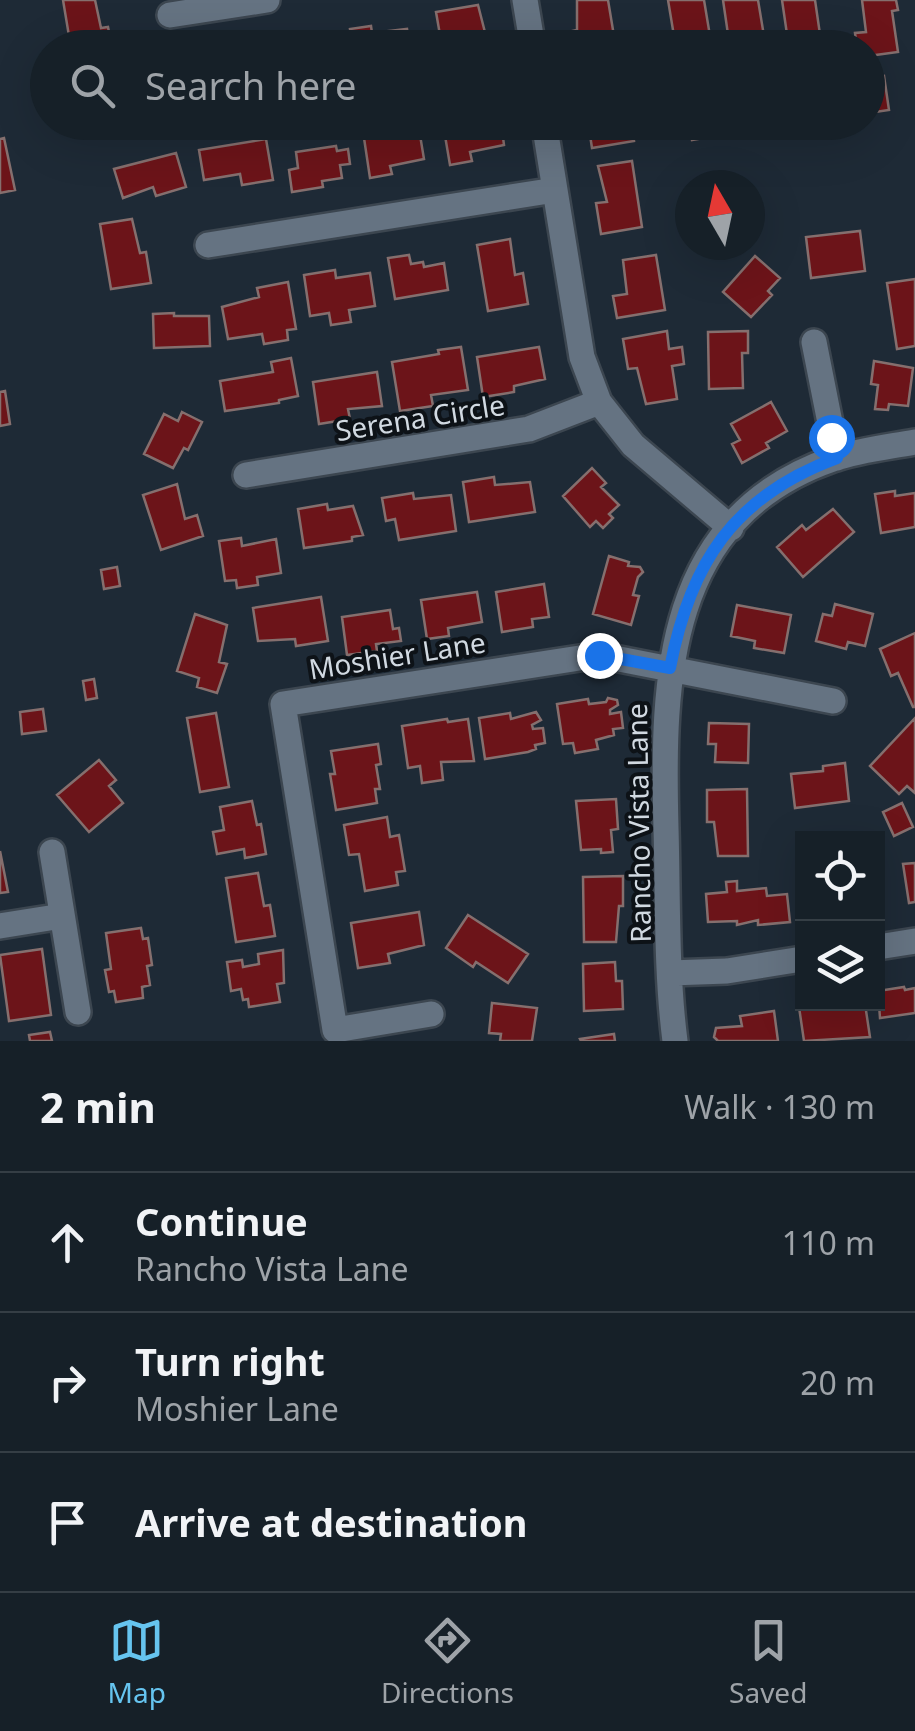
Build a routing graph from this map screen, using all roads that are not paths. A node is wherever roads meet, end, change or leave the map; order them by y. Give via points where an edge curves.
1 (267, 0) edge
2 (525, 0) edge
3 (170, 15) dead end
4 (529, 30) edge
5 (547, 140) edge
6 (555, 190) junction
7 (208, 245) dead end
8 (814, 342) dead end
9 (599, 402) junction
10 (915, 442) edge
11 (837, 458) junction
12 (246, 475) dead end
13 (730, 528) junction
14 (670, 668) junction
15 (834, 701) dead end
16 (52, 852) dead end
17 (62, 916) junction
18 (0, 926) edge
19 (915, 941) edge
20 (885, 946) edge
21 (795, 960) edge
22 (670, 973) junction
23 (78, 1012) dead end
24 (431, 1014) dead end
25 (674, 1041) edge

1 - 3 street
2 - 4 street
5 - 6 street
6 - 7 street
6 - 9 street via 582,357
8 - 11 street
9 - 12 street, Serena Circle via 529,429
9 - 13 street via 633,444
10 - 11 street, Rancho Vista Lane
11 - 13 street, Rancho Vista Lane via 780,485
13 - 14 street, Rancho Vista Lane via 688,595
14 - 15 street
14 - 22 street, Rancho Vista Lane via 664,724
14 - 24 street, Moshier Lane via 588,656 283,704 336,1030
16 - 17 street
17 - 18 street
17 - 23 street
19 - 20 street
21 - 22 street
22 - 25 street, Rancho Vista Lane

